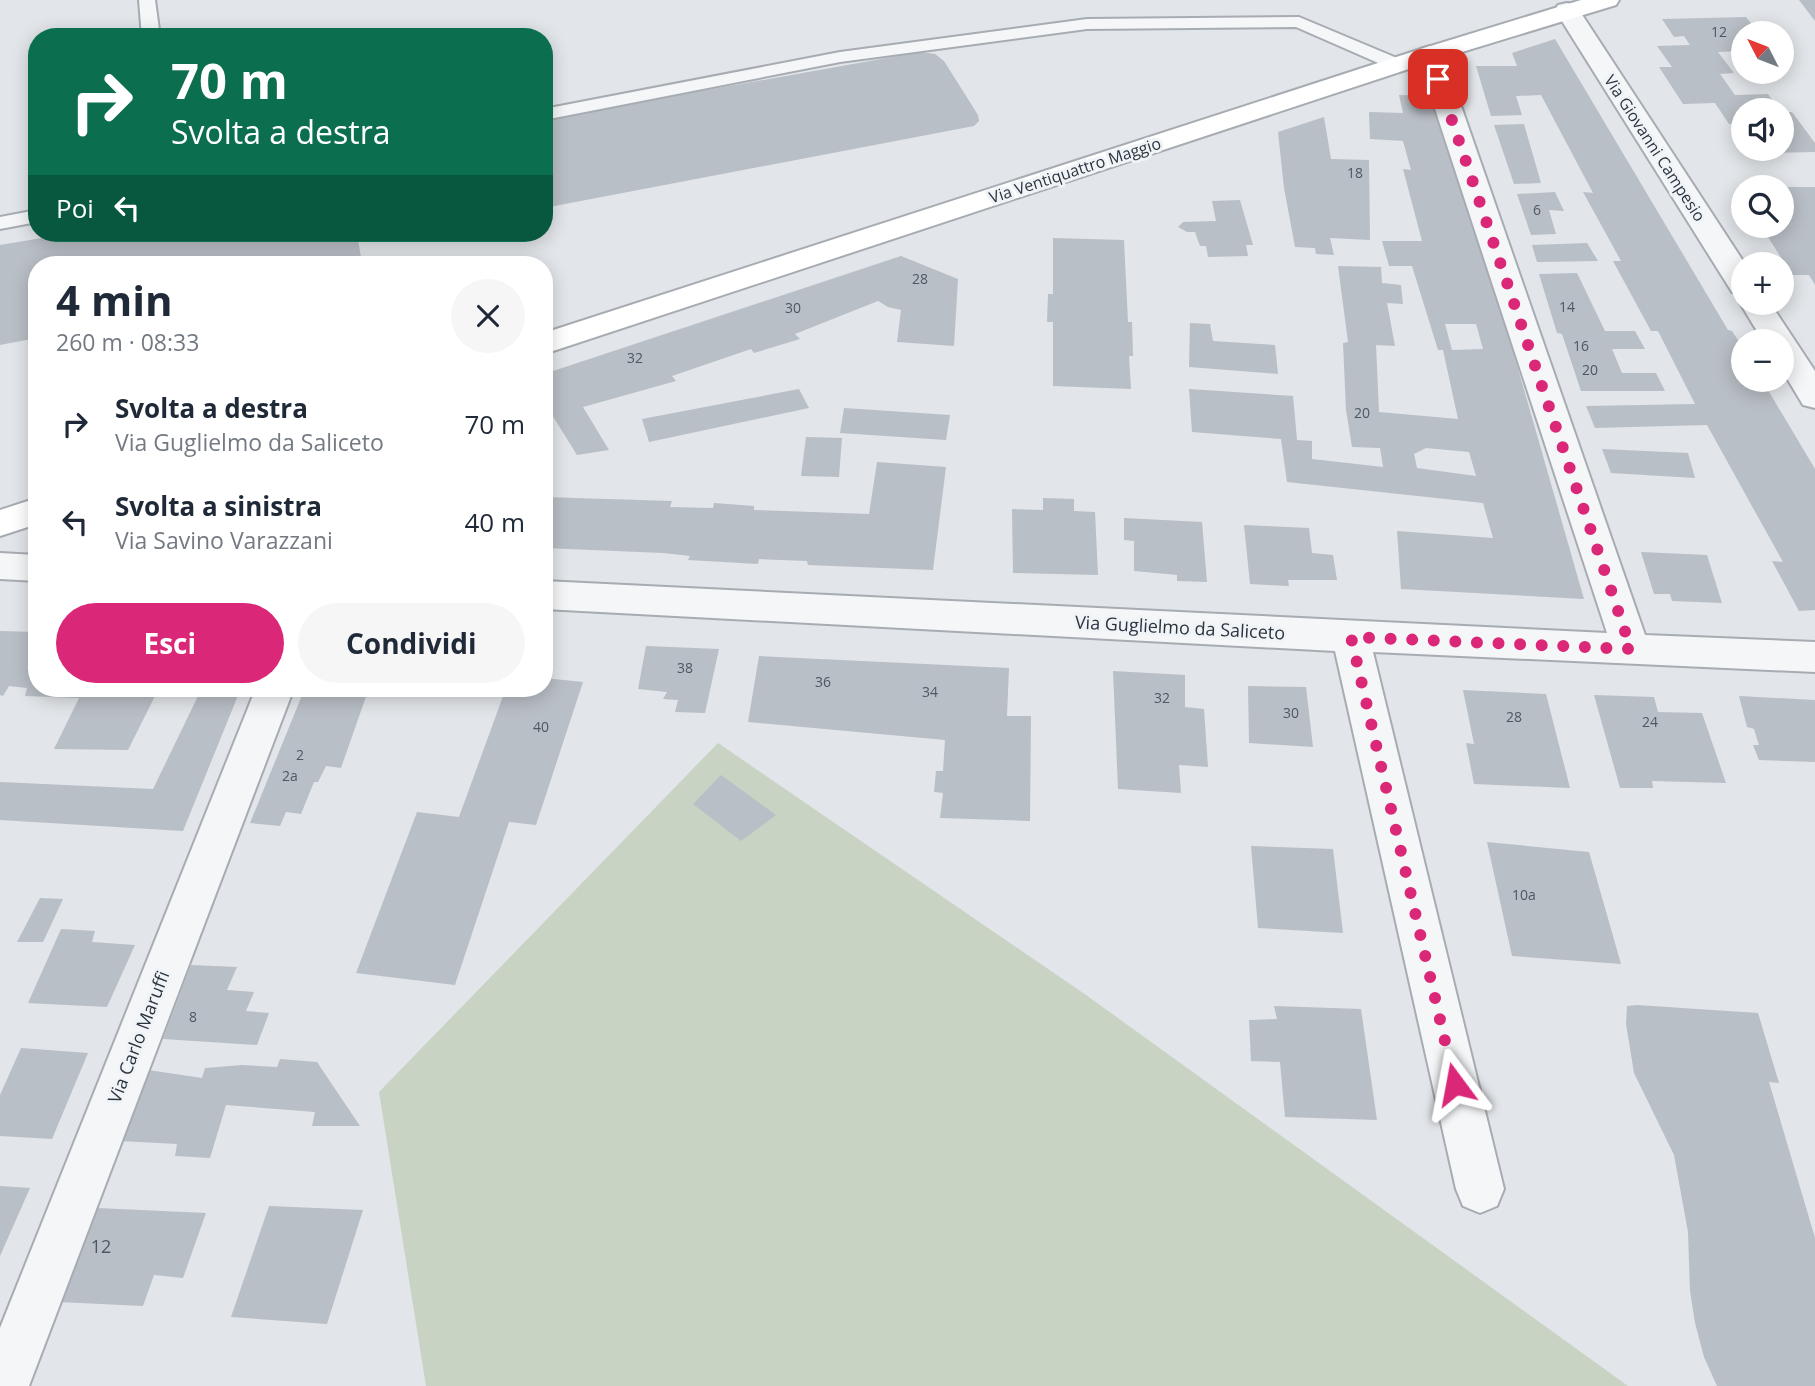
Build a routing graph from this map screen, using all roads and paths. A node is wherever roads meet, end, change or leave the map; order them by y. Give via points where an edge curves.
1 (147, 0) edge
2 (1607, 0) edge
3 (1567, 10) junction
4 (150, 28) edge
5 (1430, 54) junction
6 (1398, 65) junction
7 (553, 113) edge
8 (28, 218) edge
9 (0, 223) edge
10 (1731, 266) edge
11 (553, 341) edge
12 (1794, 365) edge
13 (1815, 397) edge
14 (28, 500) edge
15 (0, 505) edge
16 (28, 514) edge
17 (0, 523) edge
18 (0, 566) edge
19 (28, 568) edge
20 (553, 595) edge
21 (1351, 637) junction
22 (1631, 649) junction
23 (1815, 657) edge
24 (271, 697) edge
25 (1480, 1189) dead end
26 (1, 1386) edge

1 - 4 lane
2 - 3 main road, Via Ventiquattro Maggio
3 - 5 main road, Via Ventiquattro Maggio
3 - 10 street, Via Giovanni Campesio
5 - 6 main road, Via Ventiquattro Maggio
5 - 22 street
6 - 7 lane via 1298,22 1087,24 840,57
6 - 11 main road, Via Ventiquattro Maggio
8 - 9 lane
12 - 13 street
14 - 15 main road
16 - 17 main road
18 - 19 street
20 - 21 street, Via Guglielmo da Saliceto
21 - 22 street, Via Guglielmo da Saliceto
21 - 25 street
22 - 23 street, Via Guglielmo da Saliceto
24 - 26 street, Via Carlo Maruffi

